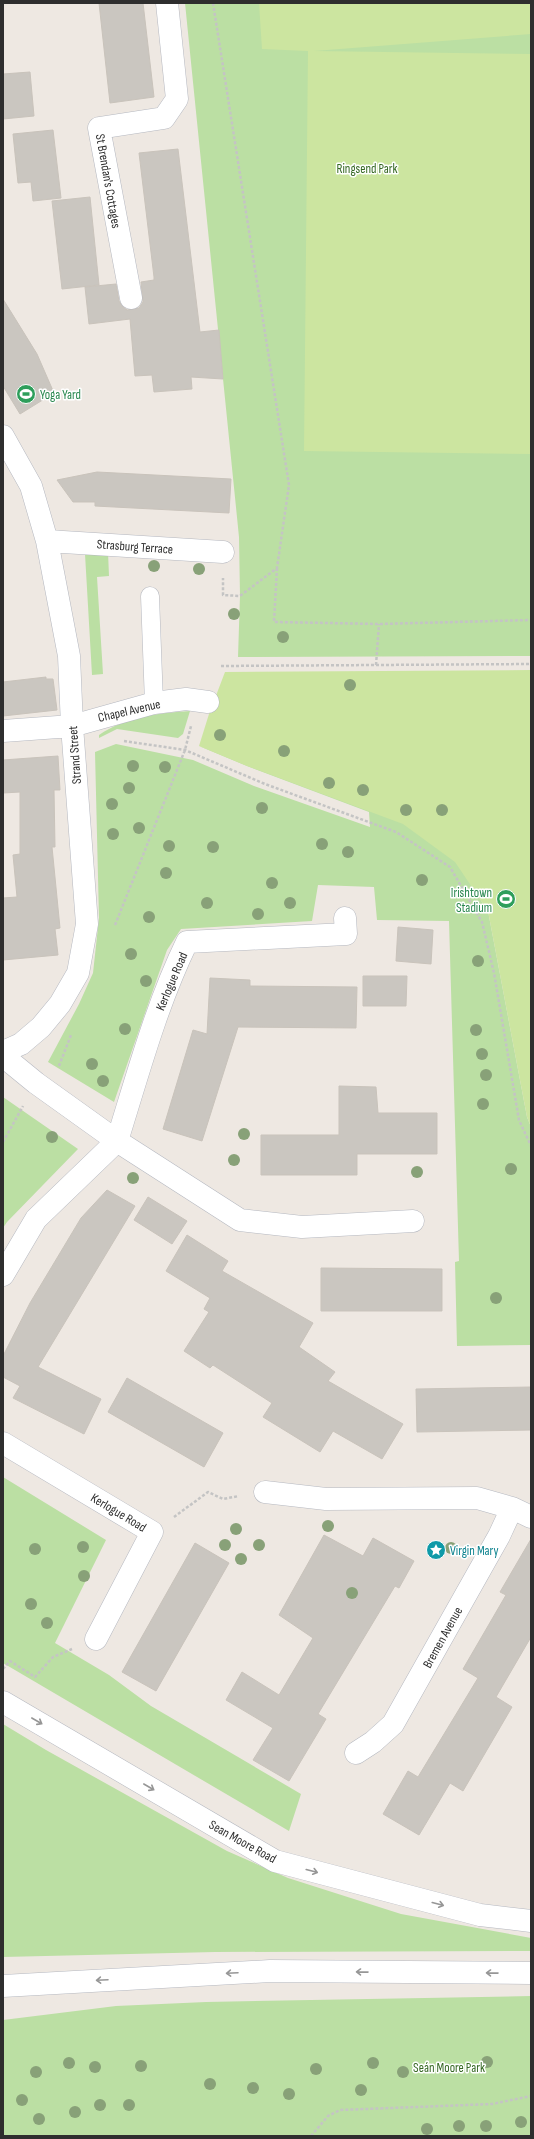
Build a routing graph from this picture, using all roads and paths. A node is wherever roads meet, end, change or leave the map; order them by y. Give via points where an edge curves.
1 (167, 3) edge
2 (212, 3) edge
3 (131, 298) dead end
4 (3, 436) edge
5 (48, 541) junction
6 (223, 552) dead end
7 (277, 568) junction
8 (224, 595) dead end
9 (150, 596) dead end
10 (531, 620) edge
11 (379, 624) junction
12 (531, 664) edge
13 (376, 665) junction
14 (220, 666) dead end
15 (208, 702) dead end
16 (154, 703) junction
17 (72, 726) junction
18 (3, 731) edge
19 (123, 741) dead end
20 (345, 918) dead end
21 (3, 1052) edge
22 (3, 1056) edge
23 (117, 1141) junction
24 (531, 1146) edge
25 (413, 1221) dead end
26 (3, 1275) edge
27 (3, 1443) edge
28 (265, 1492) joint
29 (521, 1513) edge
30 (152, 1532) junction
31 (96, 1639) joint
32 (3, 1669) edge
33 (3, 1702) edge
34 (356, 1753) dead end
35 (531, 1921) edge
36 (531, 1973) edge
37 (3, 1986) edge
38 (531, 2096) edge
39 (311, 2136) edge

1 - 3 street, St Brendan's Cottages via 177,99 164,118 99,128
2 - 7 path via 289,485
4 - 5 street, Strand Street via 31,486
5 - 6 street, Strasburg Terrace
5 - 17 street, Strand Street via 69,656
7 - 8 path via 240,596
7 - 11 path via 274,622
9 - 16 lane
10 - 11 path
11 - 13 path
12 - 13 path
13 - 14 path
15 - 16 street, Chapel Avenue via 186,699
16 - 17 street, Chapel Avenue
17 - 18 street, Chapel Avenue
17 - 21 street, Strand Street via 87,924 78,973 60,1004 41,1027 21,1044
19 - 24 path via 138,741 185,750 265,784 396,832 450,867 482,922 494,973 519,1120
20 - 23 street, Kerlogue Road via 346,934 187,942 159,1008
22 - 23 street
23 - 25 street via 240,1220 302,1227
23 - 26 street, Kerlogue Road via 36,1219
27 - 30 street, Kerlogue Road
28 - 29 street, Bremen Avenue via 326,1499 477,1498
28 - 30 path via 223,1499 208,1492
29 - 34 street, Bremen Avenue via 498,1536 393,1724
30 - 31 street, Kerlogue Road
31 - 32 path via 53,1657 35,1677 10,1661
33 -> 35 street, Sean Moore Road via 275,1861 480,1915
36 -> 37 street via 270,1971
38 - 39 path via 492,2104 340,2110 328,2116

